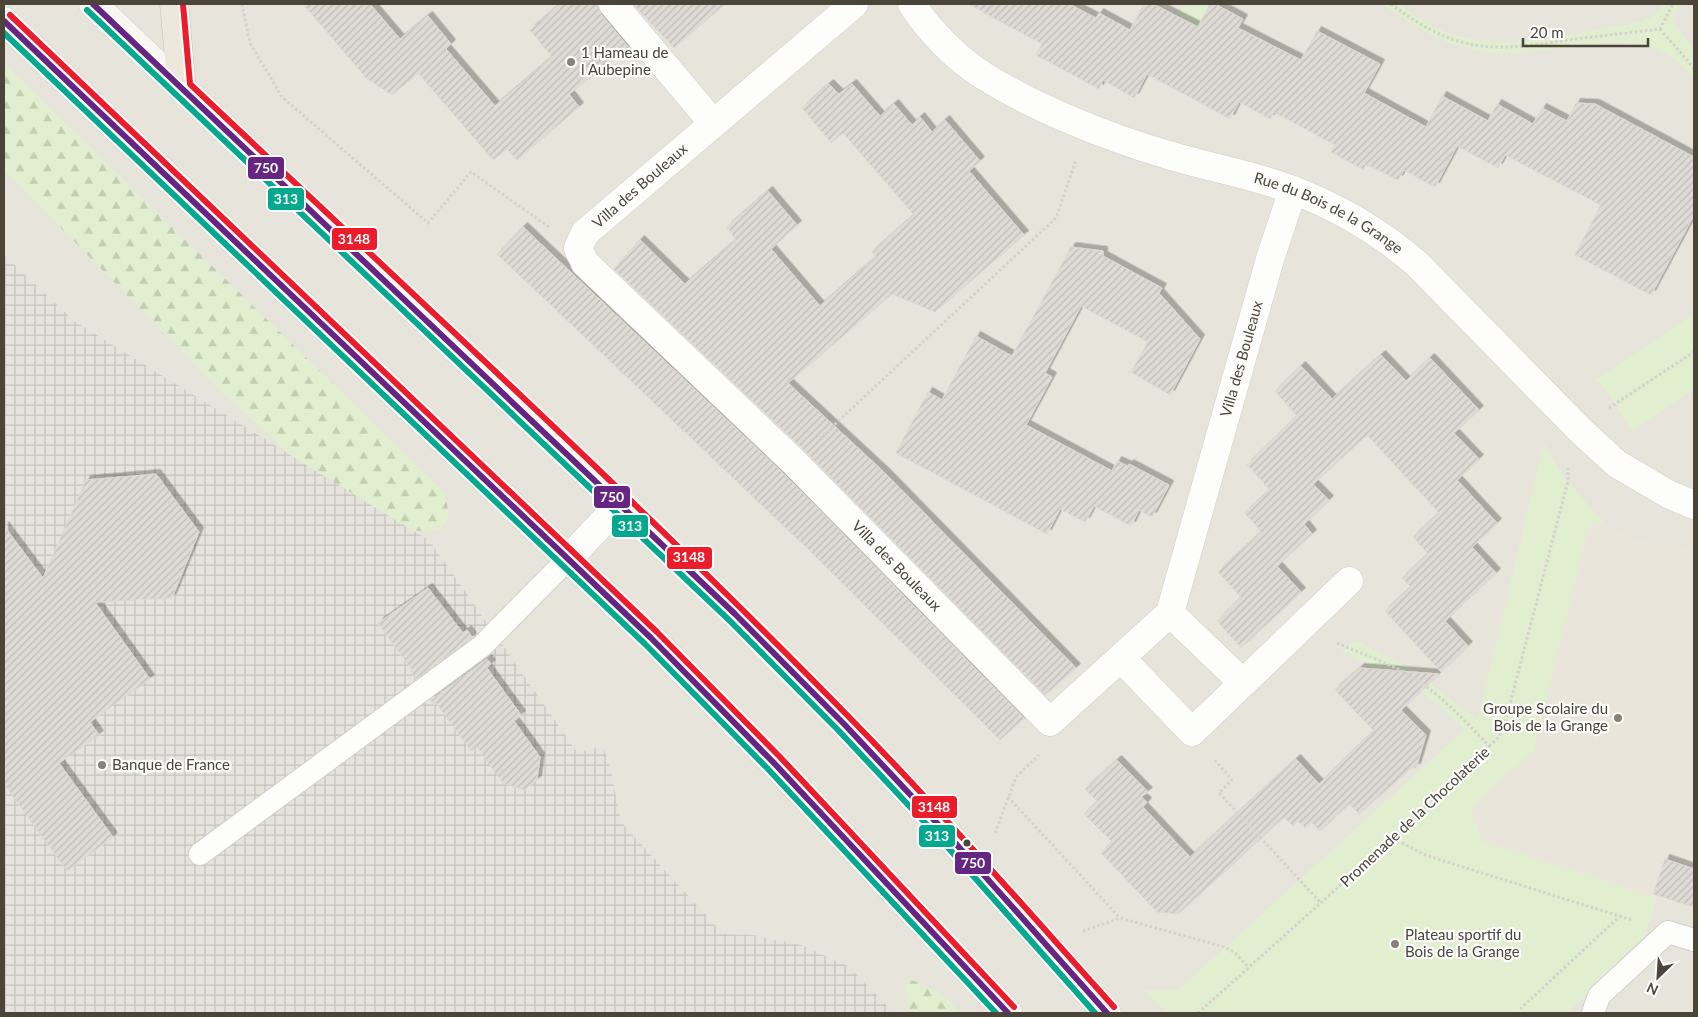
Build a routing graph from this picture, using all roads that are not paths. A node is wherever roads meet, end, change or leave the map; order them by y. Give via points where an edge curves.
1 (93, 4) edge
2 (174, 4) edge
3 (613, 4) edge
4 (854, 4) edge
5 (912, 4) edge
6 (4, 21) edge
7 (182, 88) junction
8 (713, 123) junction
9 (1293, 190) junction
10 (620, 504) junction
11 (1694, 505) edge
12 (569, 558) junction
13 (1349, 581) dead end
14 (1170, 613) junction
15 (1121, 658) junction
16 (1242, 683) junction
17 (200, 854) dead end
18 (1694, 940) edge
19 (1008, 1013) edge
20 (1107, 1013) edge
21 (1593, 1013) edge

1 - 7 street
2 - 7 highway
3 - 8 street
4 - 8 street, Villa des Bouleaux
5 - 9 street, Rue du Bois de la Grange via 948,46 983,76 1032,102 1165,154
6 - 12 street
7 - 10 street
8 - 15 street, Villa des Bouleaux via 585,234 578,248 585,264 794,462 1050,722
9 - 11 street, Rue du Bois de la Grange via 1355,220 1394,244 1617,464
9 - 14 street, Villa des Bouleaux via 1270,259
10 - 12 street
10 - 20 street via 845,725
12 - 17 lane via 482,646
12 - 19 street via 773,762
13 - 16 street
14 - 15 street
14 - 16 street
15 - 16 street via 1192,732
18 - 21 lane via 1668,932 1599,996

